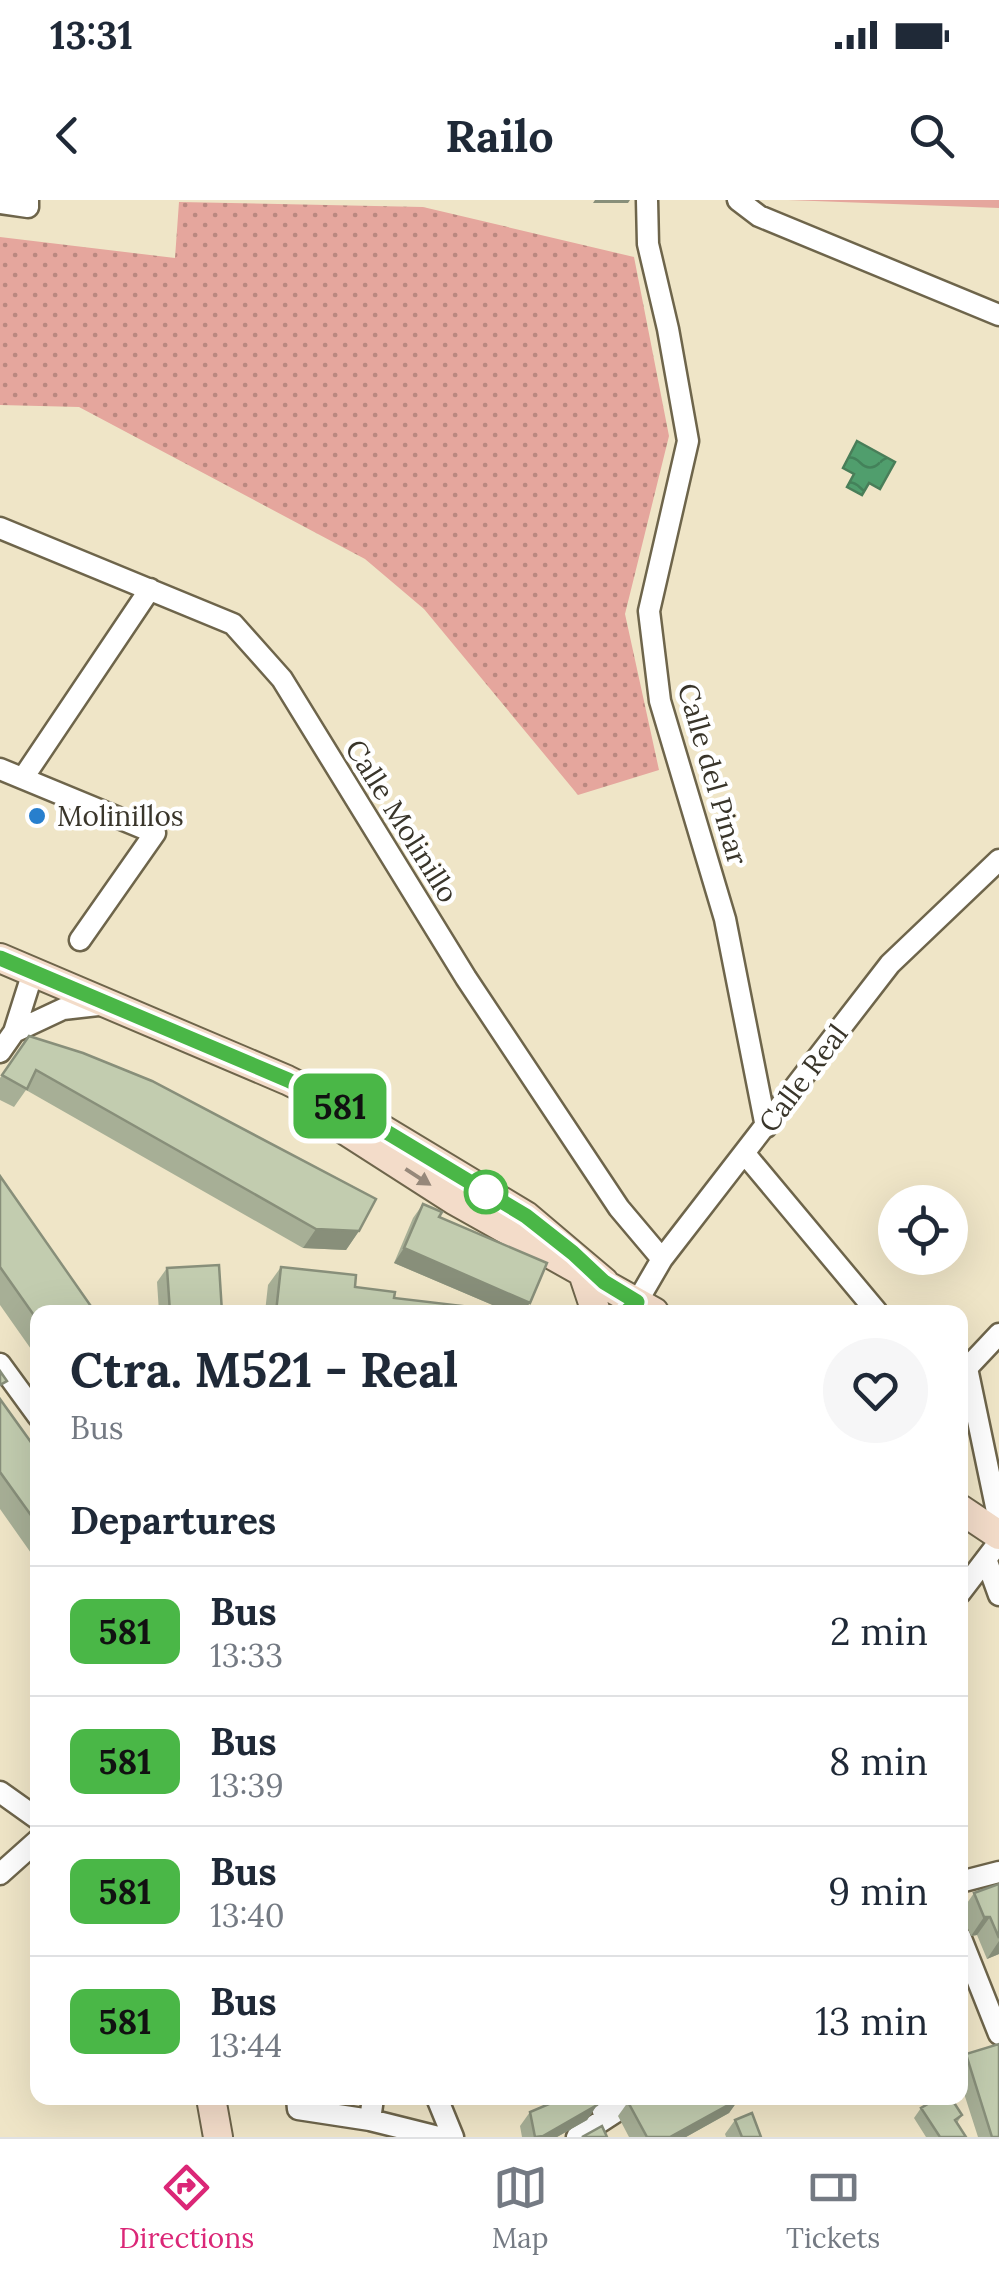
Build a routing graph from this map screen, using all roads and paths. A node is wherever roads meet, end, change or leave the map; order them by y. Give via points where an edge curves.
1 (28, 200) edge
2 (647, 200) edge
3 (738, 200) edge
4 (0, 203) edge
5 (999, 315) edge
6 (0, 528) edge
7 (150, 589) junction
8 (0, 768) edge
9 (23, 778) junction
10 (999, 860) edge
11 (80, 940) dead end
12 (0, 958) edge
13 (33, 972) junction
14 (109, 1004) junction
15 (14, 1032) junction
16 (0, 1052) edge
17 (766, 1127) junction
18 (745, 1154) junction
19 (662, 1259) junction
20 (594, 1278) junction
21 (596, 1305) edge
22 (633, 1305) edge
23 (641, 1305) edge
24 (871, 1305) edge
25 (999, 1334) edge
26 (968, 1362) edge
27 (0, 1364) edge
28 (968, 1379) edge
29 (30, 1405) edge
30 (993, 1461) edge
31 (968, 1517) edge
32 (999, 1521) edge
33 (995, 1545) edge
34 (968, 1581) edge
35 (999, 1596) edge
36 (0, 1792) edge
37 (30, 1813) edge
38 (30, 1847) edge
39 (999, 1872) edge
40 (0, 1874) edge
41 (968, 1880) edge
42 (968, 1956) edge
43 (999, 2034) edge
44 (212, 2105) edge
45 (298, 2105) edge
46 (372, 2105) edge
47 (440, 2105) edge
48 (602, 2108) edge
49 (370, 2120) junction
50 (218, 2137) edge
51 (438, 2137) edge
52 (452, 2137) edge
53 (576, 2137) edge

1 - 4 street via 28,207
2 - 17 street, Calle del Pinar via 648,244 688,441 650,612 660,702 725,919
3 - 5 street via 759,216
6 - 7 street, Calle Molinillo
7 - 9 street
7 - 19 street, Calle Molinillo via 233,624 282,679 466,978 618,1208
8 - 9 street
9 - 11 street via 156,833
10 - 17 street, Calle Real via 890,964
12 - 13 main road
13 - 14 main road
13 - 15 street
14 - 15 street via 62,1009
14 - 20 main road via 216,1052
15 - 16 street
17 - 18 street, Calle Real
18 - 19 street, Calle Real
18 - 24 street
19 - 23 street, Calle Real
20 - 21 main road
20 - 22 main road
25 - 26 street
27 - 29 street
28 - 30 street
30 - 32 street
31 - 33 main road
33 - 34 street
33 - 35 street
36 - 37 street
38 - 40 street
39 - 41 street
42 - 43 street
44 - 50 main road
45 - 49 street
46 - 49 street
47 - 52 street
48 - 53 street
49 - 51 street

